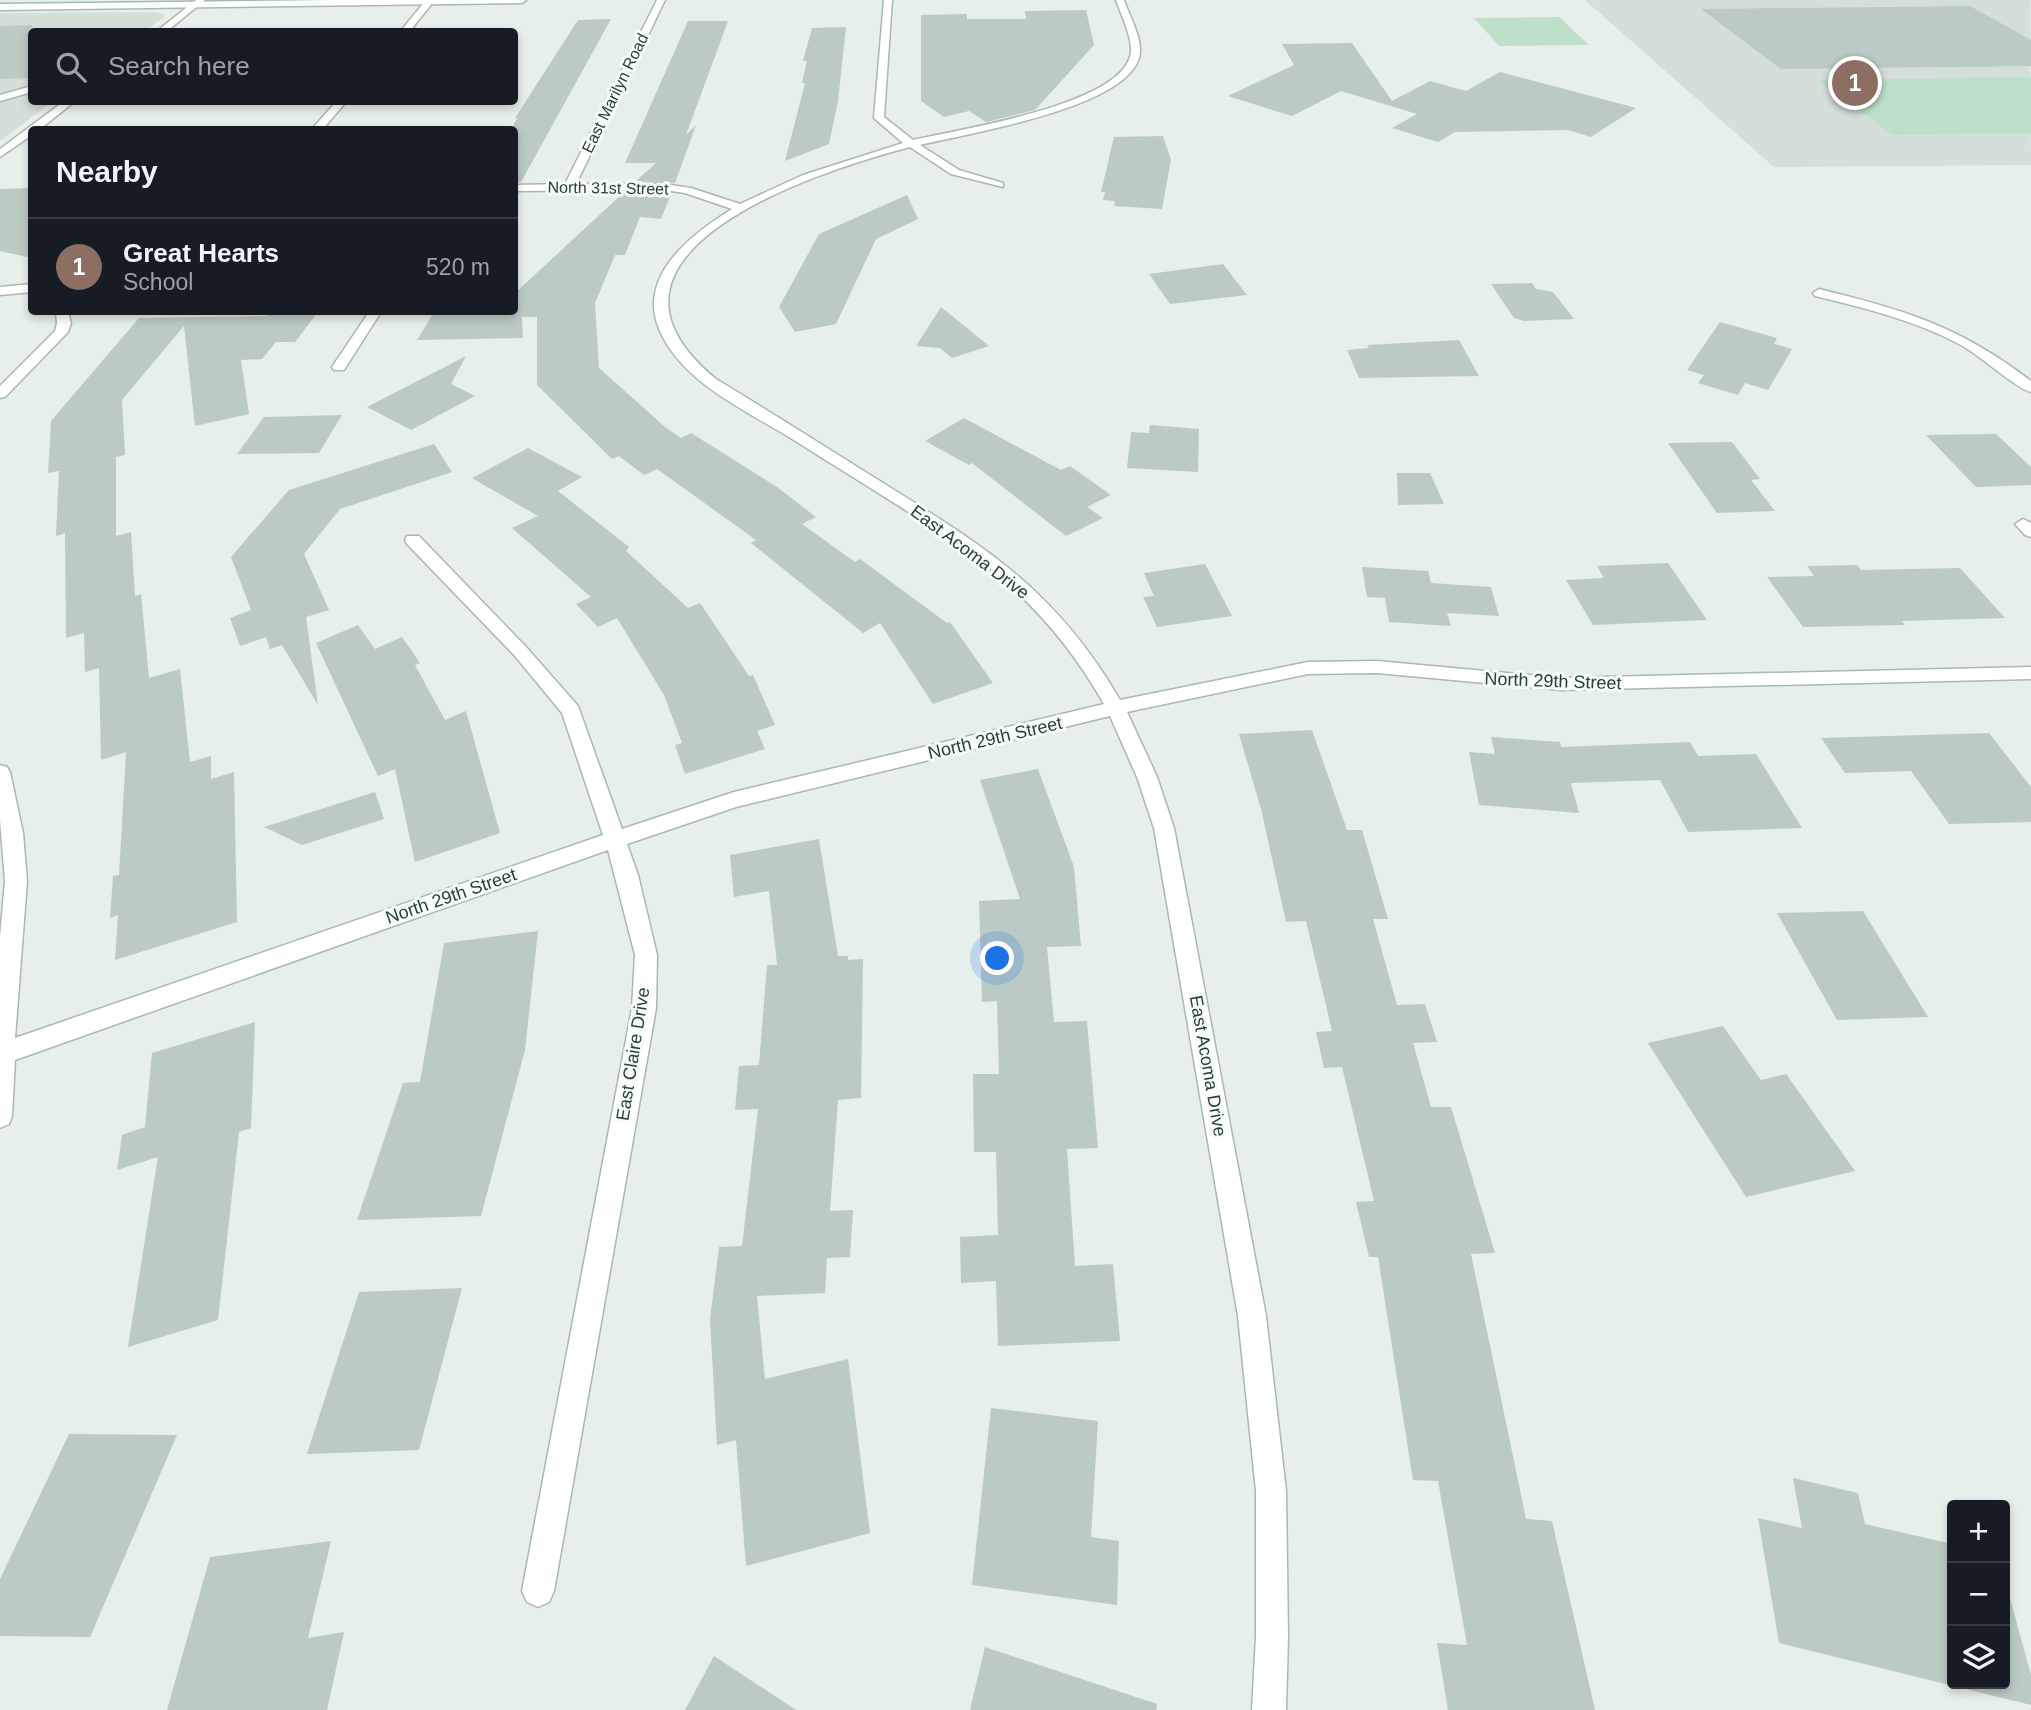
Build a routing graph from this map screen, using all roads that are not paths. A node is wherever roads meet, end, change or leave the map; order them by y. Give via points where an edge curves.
1 (60, 0) edge
2 (522, 0) edge
3 (661, 0) edge
4 (888, 0) edge
5 (1120, 0) edge
6 (430, 1) edge
7 (198, 2) edge
8 (0, 6) edge
9 (51, 6) junction
10 (165, 28) edge
11 (407, 28) edge
12 (28, 90) edge
13 (0, 98) edge
14 (65, 105) edge
15 (338, 105) edge
16 (37, 126) edge
17 (320, 126) edge
18 (28, 133) edge
19 (912, 144) junction
20 (0, 155) edge
21 (999, 185) dead end
22 (569, 187) junction
23 (518, 188) edge
24 (741, 208) junction
25 (28, 288) edge
26 (0, 291) edge
27 (1819, 293) dead end
28 (62, 315) edge
29 (373, 315) edge
30 (339, 367) dead end
31 (2031, 388) edge
32 (0, 394) edge
33 (413, 540) dead end
34 (2031, 673) edge
35 (1116, 708) junction
36 (0, 772) edge
37 (614, 839) junction
38 (1, 1054) edge
39 (0, 1116) edge
40 (538, 1591) dead end
41 (1269, 1710) edge

1 - 9 street
2 - 6 street
3 - 22 street, East Marilyn Road
4 - 19 street via 878,111 884,124
5 - 19 street, East Acoma Drive via 1136,50 1130,67 1113,83 1068,105
6 - 7 street
6 - 11 street
7 - 9 street
7 - 10 street
8 - 9 street
12 - 13 street
14 - 16 street
15 - 17 street
18 - 20 street
19 - 21 street via 955,172
19 - 24 street, East Acoma Drive via 839,166
22 - 23 street, North 31st Street
22 - 24 street, North 31st Street via 664,187
24 - 35 street, East Acoma Drive via 686,247 664,277 660,294 664,327 681,355 711,382 937,523 998,568 1070,638
25 - 26 street
27 - 31 street via 1916,320 1964,341
28 - 32 street via 61,331
29 - 30 street
33 - 37 street, East Claire Drive via 571,711
34 - 35 street, North 29th Street via 1560,684 1340,666 1284,671
35 - 37 street, North 29th Street via 734,800
35 - 41 street, East Acoma Drive via 1148,776 1164,828 1252,1316 1271,1491
36 - 38 street via 13,833 16,881
37 - 38 street, North 29th Street
37 - 40 street, East Claire Drive via 646,955 644,1008
38 - 39 street

